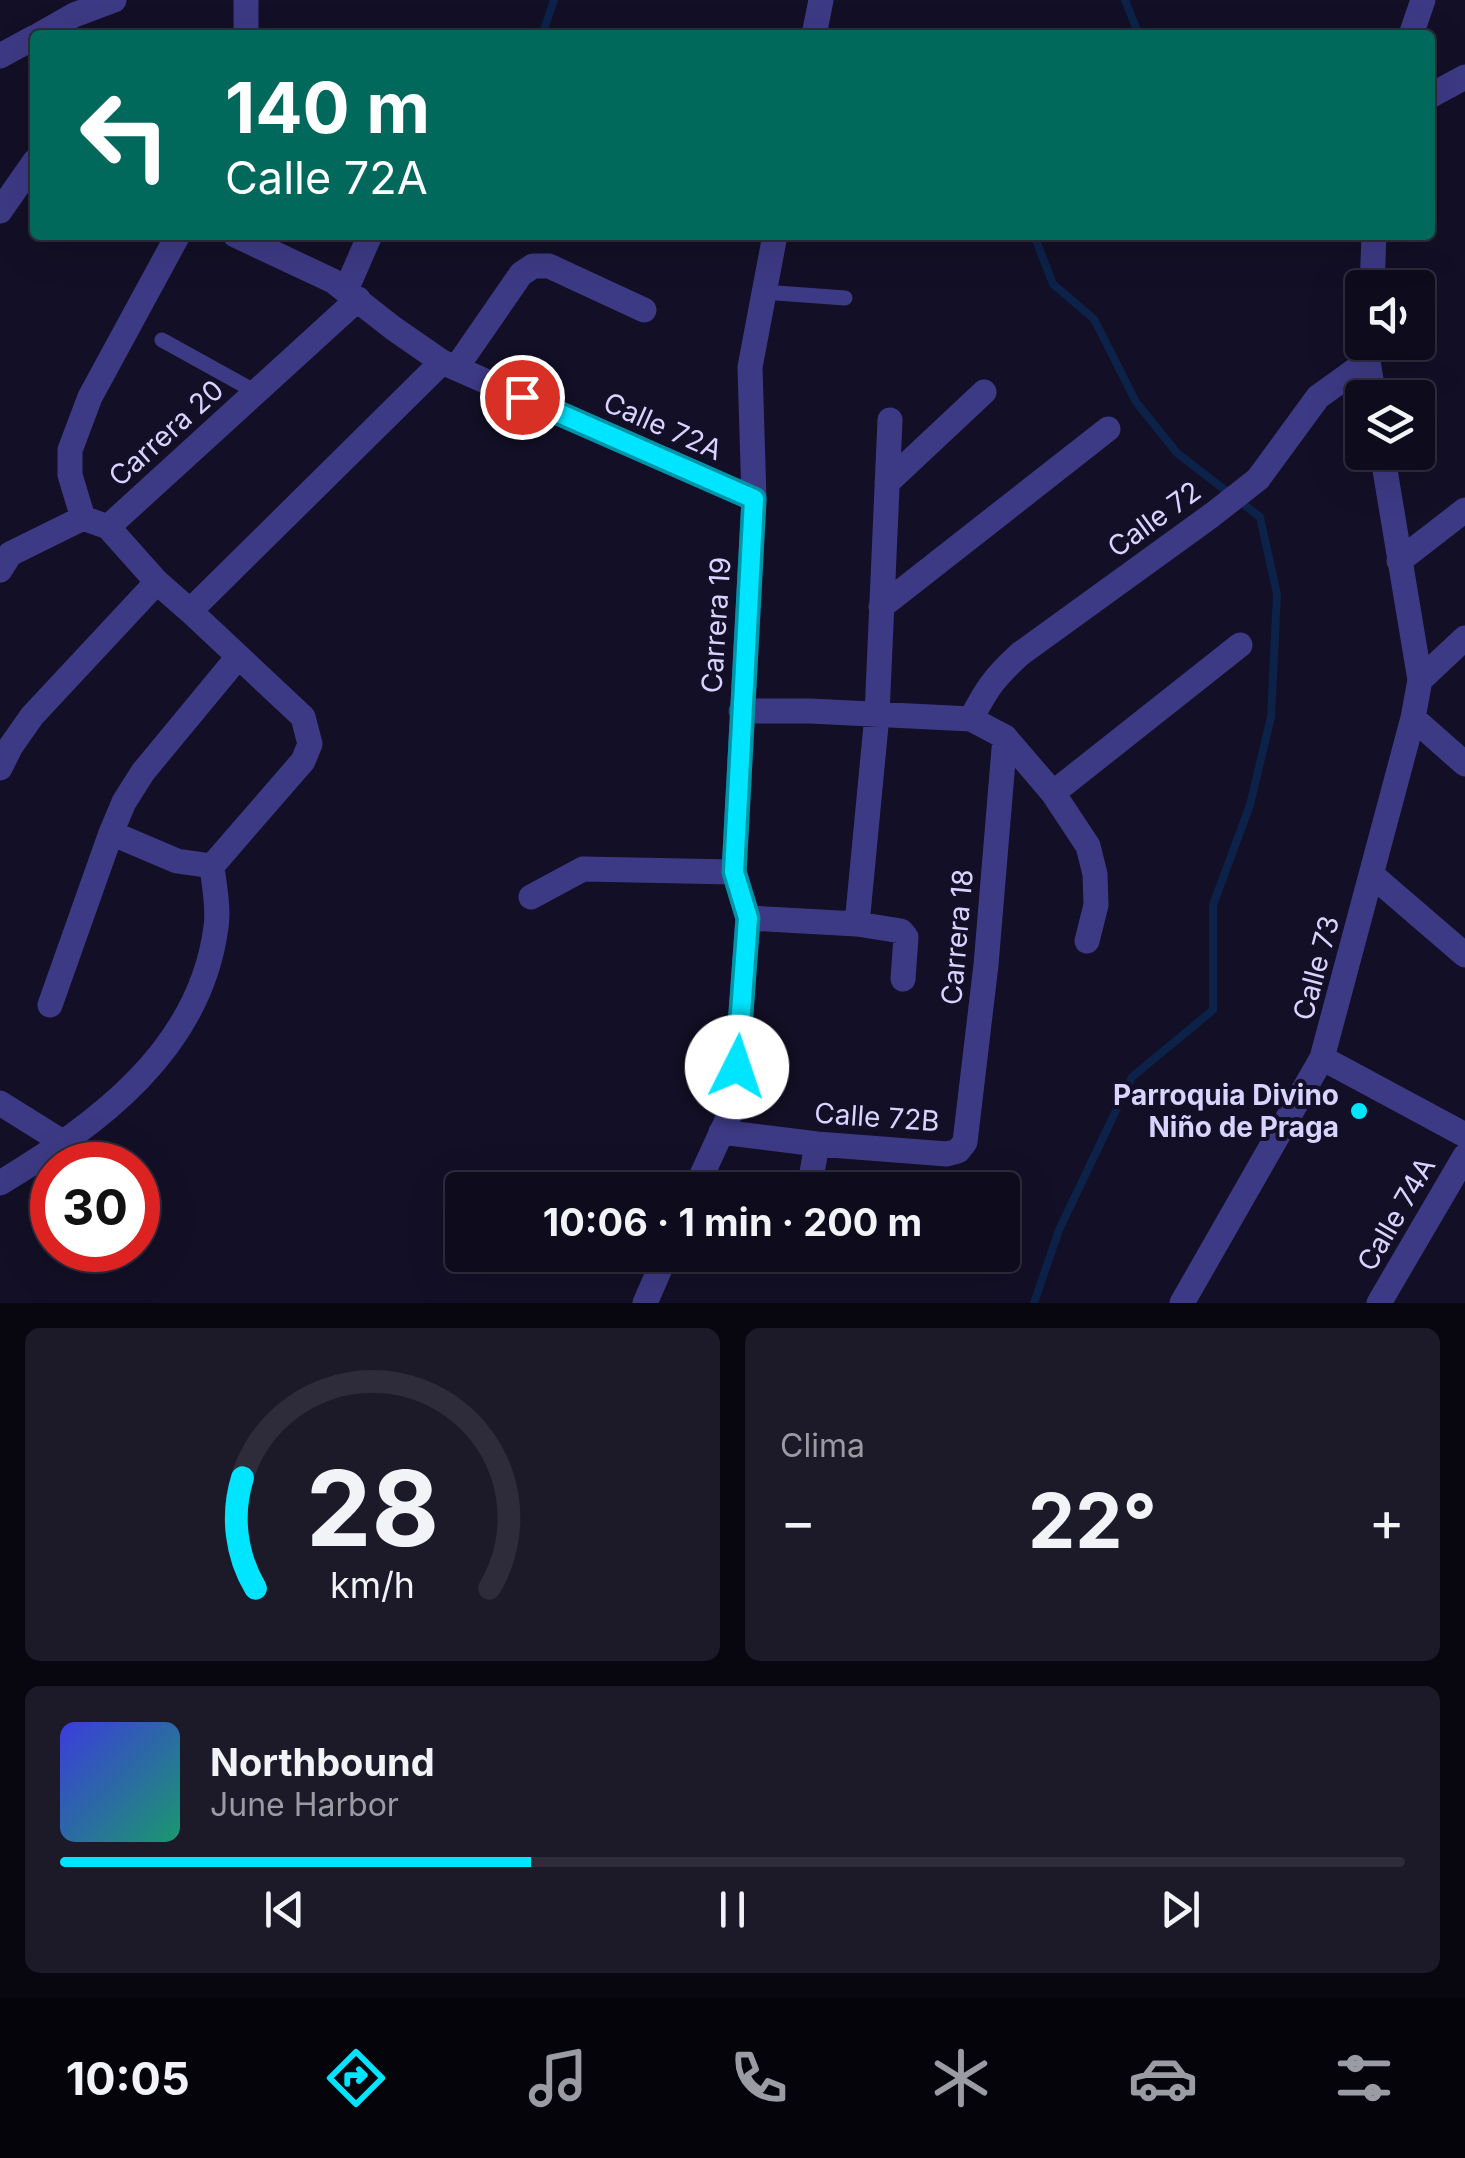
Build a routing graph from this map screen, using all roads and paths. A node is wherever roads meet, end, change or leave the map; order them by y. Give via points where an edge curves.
1 (114, 0) edge
2 (246, 0) edge
3 (821, 0) edge
4 (1422, 0) edge
5 (47, 30) edge
6 (246, 30) edge
7 (815, 30) edge
8 (1413, 30) edge
9 (30, 40) edge
10 (0, 56) edge
11 (1465, 77) edge
12 (1435, 93) edge
13 (30, 167) edge
14 (0, 211) edge
15 (175, 240) edge
16 (245, 240) edge
17 (368, 240) edge
18 (774, 240) edge
19 (1374, 240) edge
20 (1373, 270) edge
21 (763, 292) junction
22 (352, 294) junction
23 (845, 298) dead end
24 (644, 310) dead end
25 (162, 340) dead end
26 (1360, 360) edge
27 (449, 365) junction
28 (256, 392) junction
29 (984, 392) dead end
30 (890, 420) dead end
31 (1108, 428) dead end
32 (1385, 470) edge
33 (887, 483) junction
34 (754, 499) junction
35 (1465, 510) edge
36 (83, 518) junction
37 (108, 527) junction
38 (1399, 561) junction
39 (0, 570) edge
40 (157, 582) junction
41 (881, 608) junction
42 (190, 611) junction
43 (1465, 638) edge
44 (1240, 645) dead end
45 (238, 657) junction
46 (1420, 680) junction
47 (741, 711) junction
48 (877, 715) junction
49 (1412, 718) junction
50 (971, 719) junction
51 (1006, 737) junction
52 (1465, 764) edge
53 (0, 768) edge
54 (1052, 793) junction
55 (111, 833) junction
56 (212, 866) junction
57 (734, 872) junction
58 (1372, 875) junction
59 (530, 897) dead end
60 (748, 918) junction
61 (857, 924) junction
62 (1086, 941) dead end
63 (1465, 955) edge
64 (904, 979) dead end
65 (50, 1005) dead end
66 (1322, 1058) junction
67 (0, 1104) edge
68 (721, 1132) junction
69 (1465, 1135) edge
70 (62, 1142) edge
71 (65, 1142) edge
72 (965, 1142) joint
73 (817, 1144) junction
74 (1465, 1156) edge
75 (30, 1164) edge
76 (703, 1172) edge
77 (812, 1172) edge
78 (0, 1183) edge
79 (658, 1272) edge
80 (644, 1303) edge
81 (1182, 1303) edge
82 (1378, 1303) edge

1 - 5 street
2 - 6 street
3 - 7 street
4 - 8 street
9 - 10 street
11 - 12 street
13 - 14 street
15 - 36 street via 90,397 70,450
16 - 22 street, Calle 72A
17 - 22 street
18 - 21 street, Carrera 19
19 - 20 street
21 - 23 lane
21 - 34 street, Carrera 19 via 750,368
22 - 27 street, Calle 72A
22 - 28 street, Carrera 20
24 - 27 street via 549,266 533,266
25 - 28 lane
26 - 50 street, Calle 72 via 1318,398 1258,478 1020,654 989,685
27 - 34 street, Calle 72A
27 - 42 street
28 - 37 street, Carrera 20
29 - 33 street
30 - 33 street
31 - 41 street
32 - 38 street
33 - 41 street
34 - 47 street, Carrera 19
35 - 38 street
36 - 37 street, Carrera 20
36 - 39 street via 10,554
37 - 40 street
38 - 46 street
40 - 42 street
40 - 53 street via 32,716
41 - 48 street
42 - 45 street
43 - 46 street
44 - 54 street
45 - 55 street via 143,772
45 - 56 street via 303,717 310,744 304,761
46 - 49 street, Calle 73
47 - 48 street
47 - 57 street, Carrera 19
48 - 50 street
48 - 61 street
49 - 52 street
49 - 58 street, Calle 73
50 - 51 street
51 - 54 street
51 - 72 street, Carrera 18
54 - 62 street via 1088,846 1095,874 1096,905
55 - 56 street via 177,861
55 - 65 street
56 - 71 street via 214,941 184,1022 152,1066
57 - 59 street via 583,869
57 - 60 street, Carrera 19
58 - 63 street
58 - 66 street, Calle 73
60 - 61 street
60 - 68 street, Carrera 19 via 734,1104
61 - 64 street via 905,933
66 - 69 street
66 - 81 street, Calle 73
67 - 70 street
68 - 73 street, Calle 72B
68 - 76 street, Carrera 19
72 - 73 street, Calle 72B via 948,1154
73 - 77 street
74 - 82 street, Calle 74A
75 - 78 street
79 - 80 street

